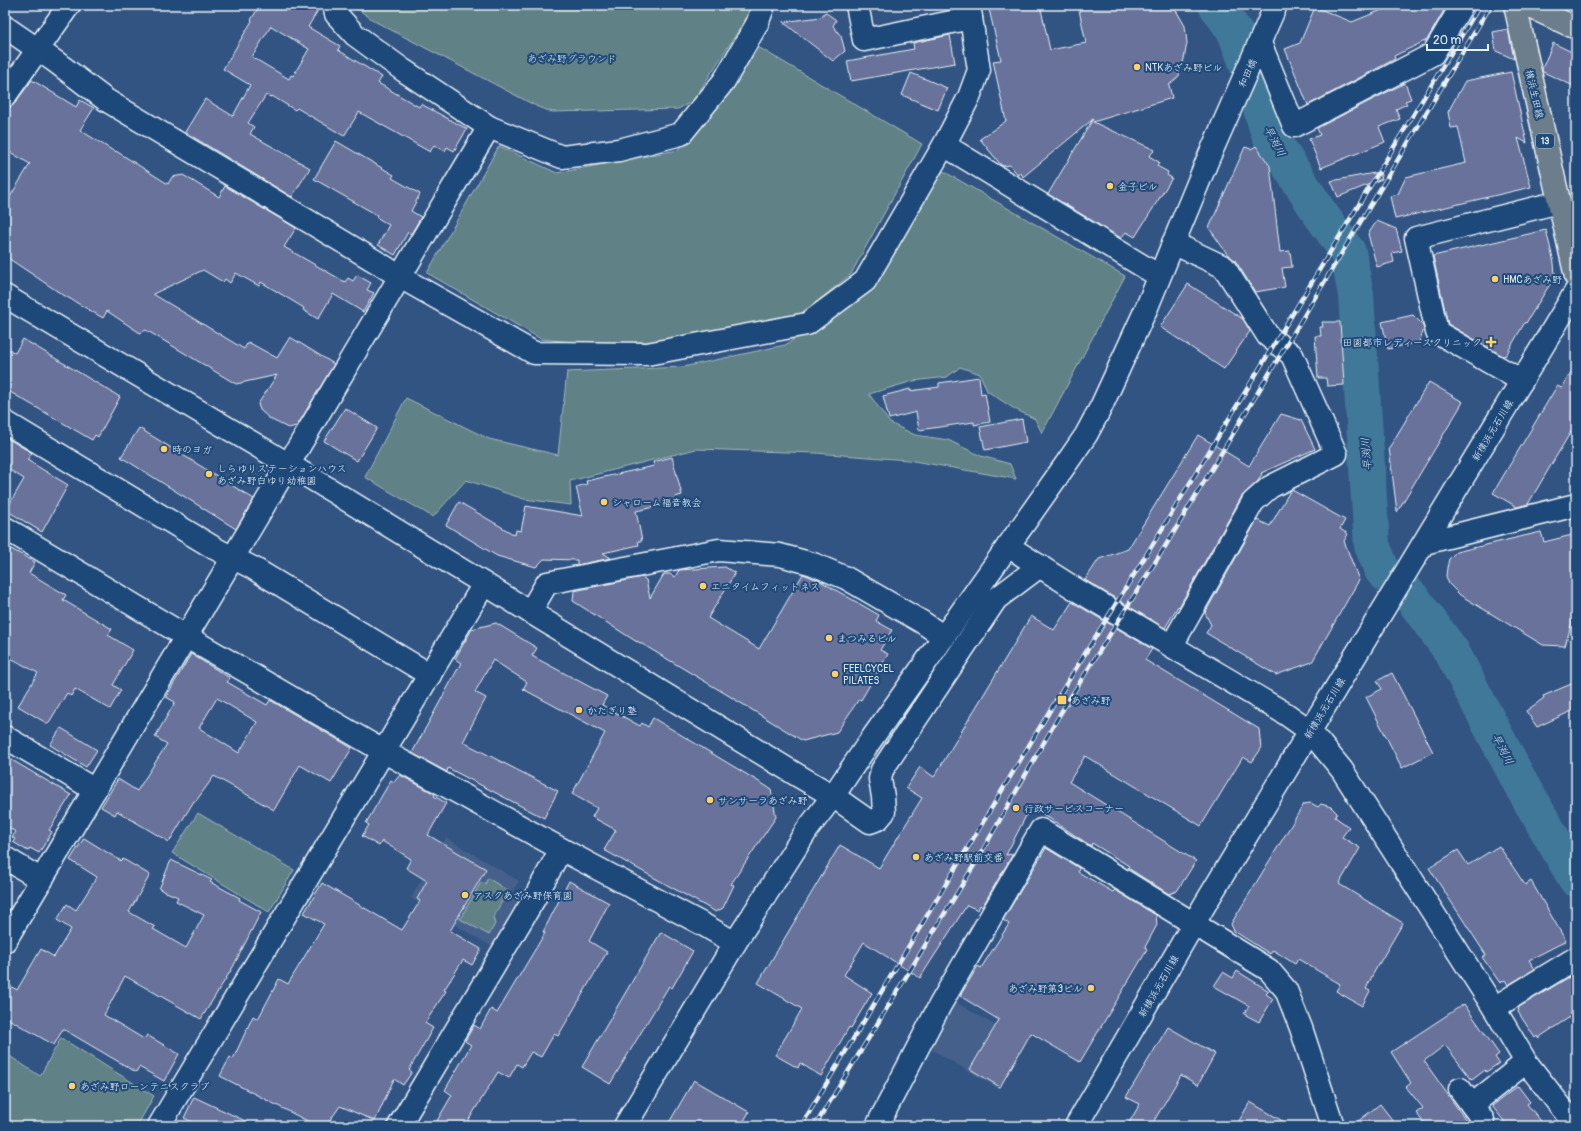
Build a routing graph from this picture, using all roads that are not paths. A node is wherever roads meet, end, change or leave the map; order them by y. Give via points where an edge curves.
1 (69, 5) edge
2 (334, 5) edge
3 (764, 5) edge
4 (857, 5) edge
5 (1276, 5) edge
6 (1462, 5) edge
7 (1515, 5) edge
8 (1526, 5) edge
9 (970, 12) edge
10 (5, 27) edge
11 (1576, 28) edge
12 (1260, 43) junction
13 (37, 50) junction
14 (5, 96) edge
15 (490, 127) junction
16 (944, 145) junction
17 (1559, 202) junction
18 (1174, 243) junction
19 (1160, 276) junction
20 (400, 277) junction
21 (1576, 277) edge
22 (1576, 291) edge
23 (5, 296) edge
24 (1522, 381) junction
25 (5, 422) edge
26 (288, 464) junction
27 (1576, 505) edge
28 (5, 528) edge
29 (1424, 543) junction
30 (1008, 546) junction
31 (235, 558) junction
32 (1040, 566) junction
33 (484, 584) junction
34 (530, 612) junction
35 (187, 637) junction
36 (944, 637) junction
37 (1172, 645) junction
38 (430, 675) junction
39 (1310, 731) junction
40 (5, 736) edge
41 (383, 751) junction
42 (95, 790) junction
43 (833, 796) junction
44 (561, 849) junction
45 (5, 858) edge
46 (42, 880) junction
47 (1194, 925) junction
48 (5, 941) edge
49 (735, 943) junction
50 (1576, 958) edge
51 (1494, 1008) junction
52 (1526, 1062) junction
53 (1471, 1105) dead end
54 (159, 1126) edge
55 (399, 1126) edge
56 (625, 1126) edge
57 (877, 1126) edge
58 (1076, 1126) edge
59 (1333, 1126) edge
60 (1576, 1126) edge

1 - 13 street
2 - 15 street via 336,14 355,35
3 - 15 street via 757,24 724,81 681,134 619,150 562,158
4 - 9 street via 864,40
5 - 12 street, 和田橋
6 - 12 street via 1433,54 1294,126
7 - 17 main road, 横浜生田線 / 13
8 - 11 main road
9 - 16 street via 979,70 969,97
10 - 13 street
12 - 18 street, 和田橋
13 - 14 street
13 - 20 street via 106,100
15 - 20 street
16 - 19 street
16 - 20 street via 865,281 806,324 647,354 534,353
17 - 21 main road, 横浜生田線 / 13
17 - 24 street via 1416,238 1437,332
18 - 19 street, 和田橋
18 - 37 street via 1224,267 1268,336 1292,355 1336,454 1270,486 1253,502
19 - 30 street, 和田橋 via 1096,417
20 - 26 street
22 - 24 street, 新横浜元石川線
23 - 26 street
24 - 29 street, 新横浜元石川線
25 - 31 street
26 - 31 street
26 - 33 street
27 - 29 street
28 - 35 street
29 - 39 street, 新横浜元石川線
30 - 32 street
30 - 36 street, 和田橋
31 - 35 street
31 - 38 street
32 - 37 street
32 - 43 street via 996,598 882,770 880,779 884,812 878,819 870,822
33 - 34 street
33 - 38 street
34 - 36 street via 547,583 720,550 780,556 813,564 846,578
34 - 43 street
35 - 41 street
35 - 42 street
36 - 43 street, 和田橋
37 - 39 street
38 - 41 street
39 - 47 street, 新横浜元石川線
39 - 51 street via 1342,770
40 - 42 street
41 - 44 street
41 - 54 street
42 - 46 street
43 - 49 street, 和田橋 via 807,830
44 - 49 street
44 - 55 street via 534,900
45 - 46 street
46 - 48 street
47 - 57 street via 1041,830 940,1005
47 - 58 street, 新横浜元石川線
47 - 59 street via 1269,970 1286,990
49 - 56 street, 和田橋
50 - 51 street
51 - 52 street
52 - 53 street
52 - 60 street

